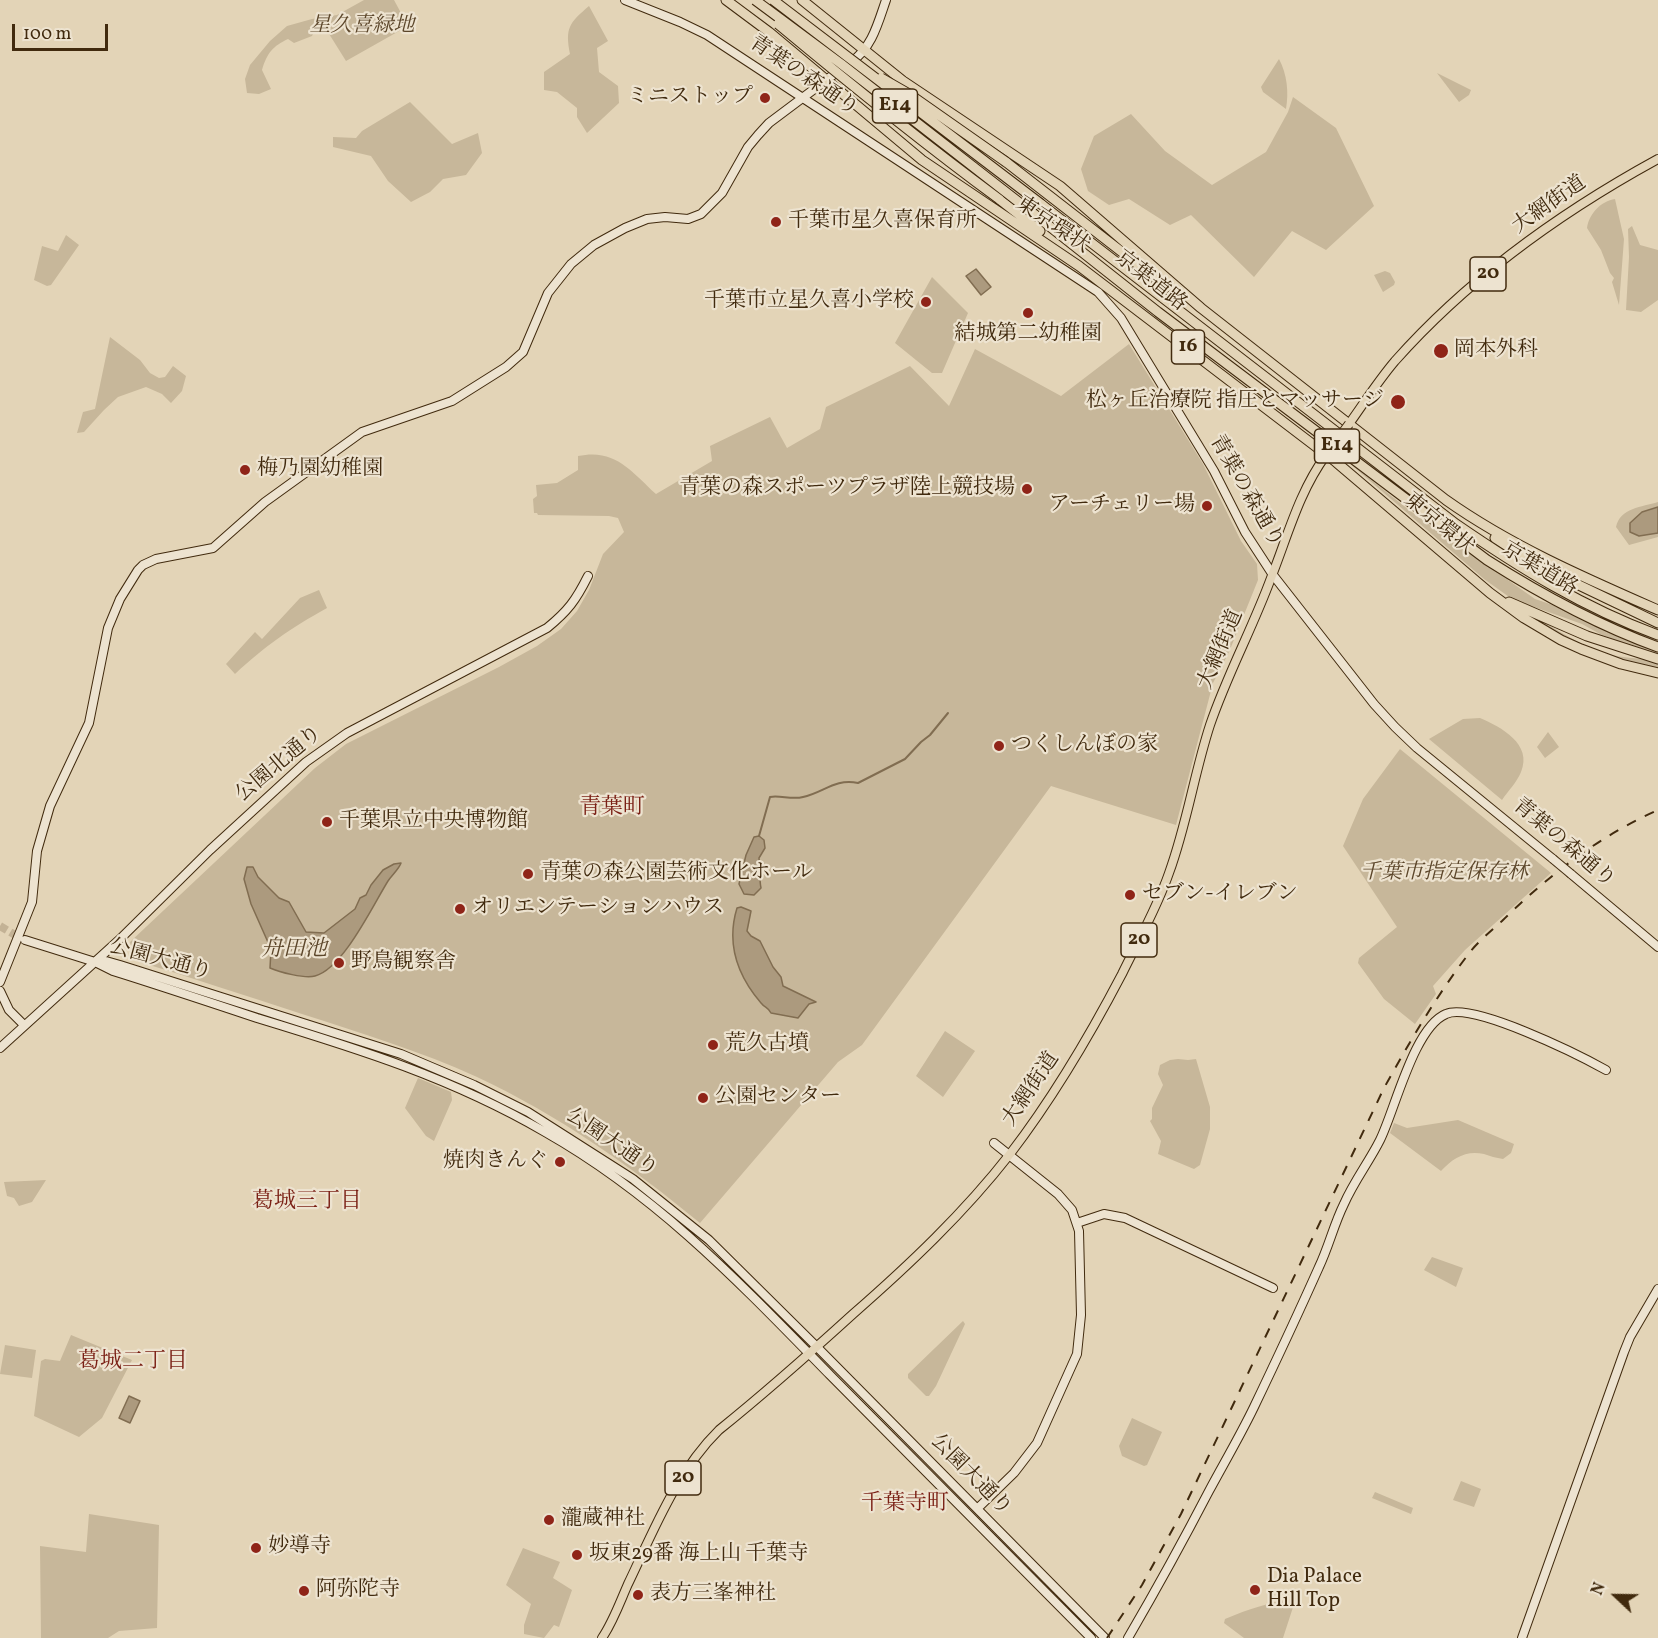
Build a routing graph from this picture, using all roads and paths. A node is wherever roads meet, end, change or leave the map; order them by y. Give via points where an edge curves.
1 (625, 0) edge
2 (726, 0) edge
3 (750, 0) edge
4 (755, 0) edge
5 (773, 0) edge
6 (802, 0) edge
7 (886, 0) edge
8 (864, 51) junction
9 (846, 57) junction
10 (826, 79) junction
11 (801, 99) junction
12 (1658, 159) edge
13 (1079, 266) junction
14 (1201, 308) junction
15 (1348, 424) junction
16 (1326, 455) junction
17 (1473, 519) junction
18 (1273, 575) junction
19 (588, 576) dead end
20 (1490, 593) junction
21 (1658, 610) edge
22 (1658, 623) edge
23 (1658, 635) edge
24 (1658, 647) edge
25 (1658, 659) edge
26 (1658, 673) edge
27 (24, 940) tunnel mouth
28 (1658, 946) edge
29 (95, 962) junction
30 (0, 982) edge
31 (0, 991) edge
32 (24, 1025) junction
33 (0, 1048) edge
34 (1606, 1070) dead end
35 (454, 1077) junction
36 (471, 1083) junction
37 (461, 1089) junction
38 (993, 1143) dead end
39 (1009, 1156) junction
40 (1077, 1223) junction
41 (1273, 1288) dead end
42 (1658, 1289) edge
43 (817, 1347) junction
44 (809, 1353) junction
45 (978, 1508) junction
46 (602, 1638) edge
47 (1091, 1638) edge
48 (1105, 1638) edge
49 (1128, 1638) edge
50 (1522, 1638) edge

1 - 11 street, 青葉の森通り via 706,35
2 - 10 highway, 東京環状 / 16
3 - 13 highway, bridge via 874,105 1075,258
4 - 24 highway, 京葉道路 / E14, bridge via 1452,536 1545,596 1586,618
5 - 9 highway, 京葉道路 / E14, bridge
6 - 8 highway, 東京環状 / 16
7 - 8 street
8 - 10 street
8 - 14 highway, 東京環状 / 16 via 1060,186
9 - 14 highway, bridge via 909,94 1006,162 1189,304
9 - 23 highway, 京葉道路 / E14, bridge via 1456,524 1570,596
10 - 11 street
10 - 13 highway, 東京環状 / 16 via 921,160
11 - 18 street, 青葉の森通り via 1079,279 1105,300 1120,318
11 - 30 street via 758,135 722,193 701,214 688,219 647,219 594,245 571,264 548,293 523,352 506,367 452,400 362,432 265,502 213,548 156,559 138,570 112,615 89,723 50,806 37,851 33,902
12 - 15 main road, 大網街道 / 20 via 1591,196 1456,300 1395,361
13 - 16 highway, 東京環状 / 16
14 - 15 highway, 東京環状 / 16
15 - 16 main road, 20, bridge
15 - 17 highway, 東京環状 / 16
16 - 18 main road, 大網街道 / 20 via 1298,504
16 - 20 highway, 東京環状 / 16
17 - 21 highway, 東京環状 / 16
17 - 22 highway via 1529,561
18 - 28 street, 青葉の森通り, bridge via 1395,727
18 - 39 main road, 大網街道 / 20 via 1211,723 1189,812 1154,909 1081,1050
19 - 29 street, 公園北通り via 576,601 547,628 347,733 306,762
20 - 25 highway via 1587,636
20 - 26 highway, 東京環状 / 16 via 1561,640 1621,664
27 - 29 street
29 - 32 street, 公園北通り
29 - 35 street, 公園大通り via 120,965 401,1054
29 - 37 street, 公園大通り via 378,1055
31 - 32 street via 9,1010
32 - 33 street, 公園北通り
34 - 49 street via 1541,1037 1476,1016 1456,1012 1435,1021 1413,1054 1388,1124 1344,1203 1253,1410
35 - 36 street, 公園大通り
35 - 37 street
36 - 37 street
36 - 43 street, 公園大通り via 538,1118 647,1189 709,1240
37 - 44 street, 公園大通り via 547,1133 635,1191 703,1247
38 - 39 street
39 - 40 street via 1064,1199
39 - 43 main road, 大網街道 / 20 via 945,1228
40 - 41 street via 1104,1214 1125,1218
40 - 45 street via 1081,1316 1077,1354 1037,1443 1014,1473
42 - 50 street via 1627,1344
43 - 44 main road, 大網街道 / 20
43 - 45 street, 公園大通り
44 - 46 main road, 大網街道 / 20 via 703,1448 658,1523
44 - 47 street, 公園大通り
45 - 48 street, 公園大通り

